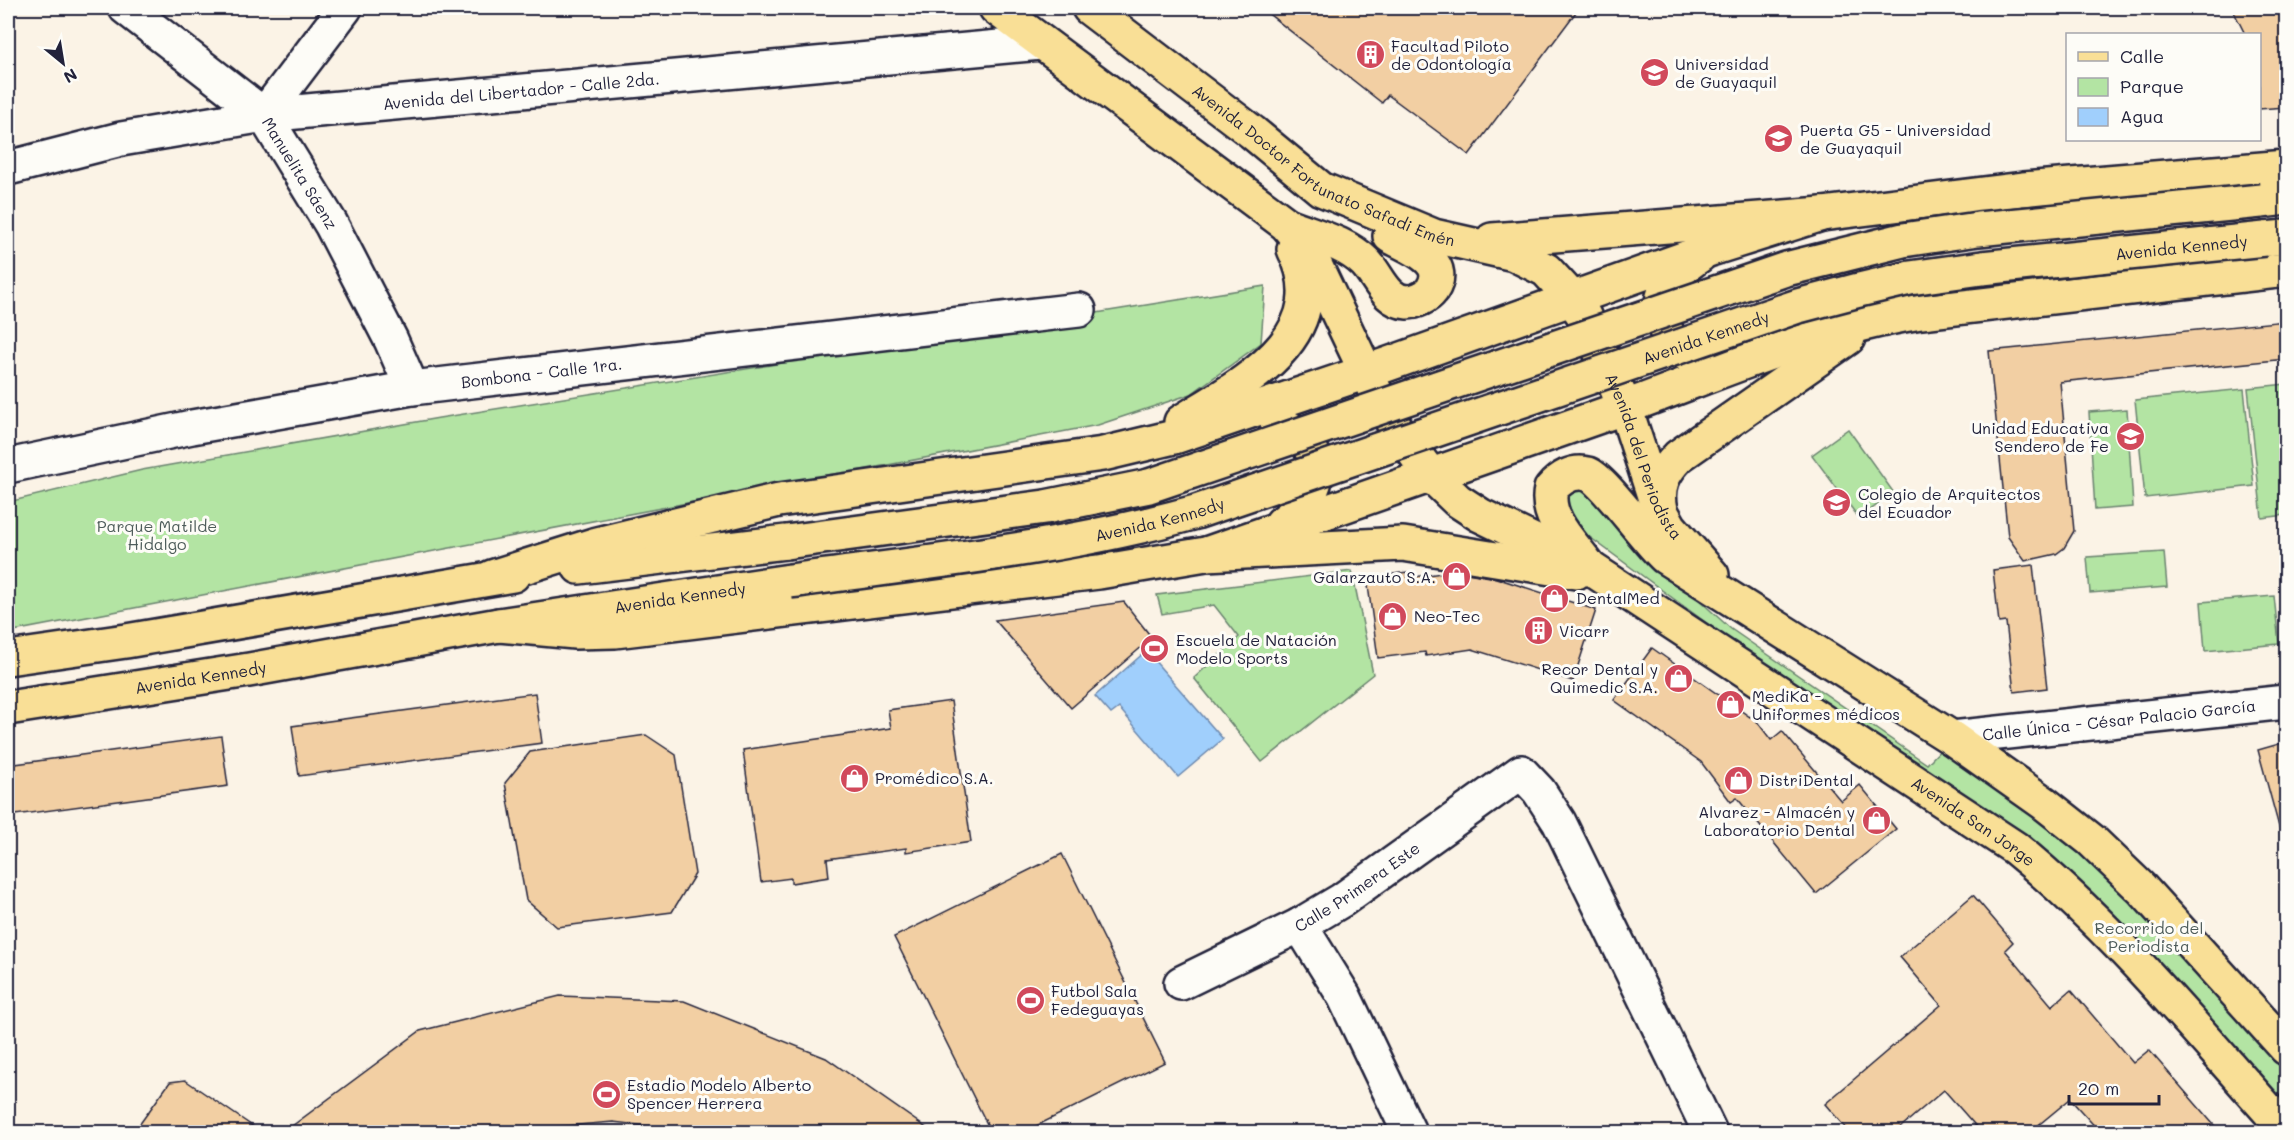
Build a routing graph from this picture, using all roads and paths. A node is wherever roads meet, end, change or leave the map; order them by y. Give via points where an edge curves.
1 (126, 8) edge
2 (345, 8) edge
3 (996, 8) edge
4 (1089, 8) edge
5 (1041, 43) junction
6 (264, 115) junction
7 (2286, 167) edge
8 (8, 168) edge
9 (1321, 189) junction
10 (2274, 200) edge
11 (1822, 214) junction
12 (1276, 217) junction
13 (2276, 238) edge
14 (1464, 242) junction
15 (1711, 249) junction
16 (2286, 270) edge
17 (1571, 297) junction
18 (1079, 310) dead end
19 (1921, 312) junction
20 (1748, 359) junction
21 (1366, 372) junction
22 (412, 388) junction
23 (1625, 407) junction
24 (1232, 418) junction
25 (1103, 454) junction
26 (8, 466) edge
27 (1430, 474) junction
28 (1661, 512) junction
29 (1268, 532) junction
30 (1206, 554) junction
31 (1597, 572) junction
32 (492, 578) junction
33 (1737, 603) junction
34 (500, 625) junction
35 (8, 658) edge
36 (2286, 702) edge
37 (8, 708) edge
38 (1952, 738) junction
39 (1300, 925) junction
40 (1181, 983) dead end
41 (2286, 1048) edge
42 (2286, 1130) edge
43 (1409, 1132) edge
44 (1710, 1132) edge

1 - 6 street, Manuelita Sáenz
2 - 6 street
3 - 5 main road
4 - 9 main road, Avenida Doctor Fortunato Safadi Emén
5 - 6 street, Avenida del Libertador - Calle 2da.
5 - 12 main road
6 - 8 street, Avenida del Libertador - Calle 2da. via 121,139
6 - 22 street, Manuelita Sáenz via 331,224
7 - 11 main road via 2023,189
9 - 12 main road via 1392,238 1424,252 1436,273 1429,293 1409,302 1397,300 1349,249
9 - 14 main road, Avenida Doctor Fortunato Safadi Emén via 1434,236
10 - 32 main road, bridge via 1977,229 1881,245 1786,269 1149,486 1045,507
11 - 14 main road
11 - 15 main road
12 - 21 main road via 1308,250
12 - 25 main road via 1301,267 1305,299 1303,315 1295,330 1267,366 1244,383 1179,423
13 - 34 main road, Avenida Kennedy, bridge via 1910,278 1798,306 1156,524 1050,545
14 - 17 main road, Avenida Doctor Fortunato Safadi Emén via 1532,261
15 - 17 main road
15 - 20 main road via 1683,267 1661,303 1669,339 1692,358 1719,363
16 - 19 main road
17 - 21 main road
17 - 23 main road, Avenida del Periodista via 1584,316
18 - 22 street, Bombona - Calle 1ra.
19 - 20 main road via 1854,325
19 - 28 main road via 1837,344 1679,456 1659,487
20 - 23 main road
21 - 24 main road
21 - 27 main road via 1398,431
22 - 26 street, Bombona - Calle 1ra. via 192,427
23 - 27 main road
23 - 28 main road, Avenida del Periodista
24 - 25 main road
24 - 29 main road via 1259,418 1291,427 1309,444 1316,460 1317,478 1304,505
25 - 32 main road via 779,500 597,544
27 - 29 main road
27 - 31 main road via 1480,515
28 - 33 main road, Avenida del Periodista
29 - 30 main road
30 - 31 main road via 1402,544
30 - 34 main road via 1099,572 615,631 575,632
31 - 33 main road via 1557,524 1550,505 1551,489 1572,473 1594,477 1665,557
31 - 42 main road, Avenida San Jorge via 2015,848 2059,884 2101,927
32 - 35 main road
33 - 38 main road
34 - 37 main road, Avenida Kennedy
36 - 38 street, Calle Única - César Palacio García
38 - 41 main road via 2091,840 2142,889
39 - 40 street, Calle Primera Este
39 - 43 street via 1344,996
39 - 44 street, Calle Primera Este via 1407,855 1521,772 1559,822

